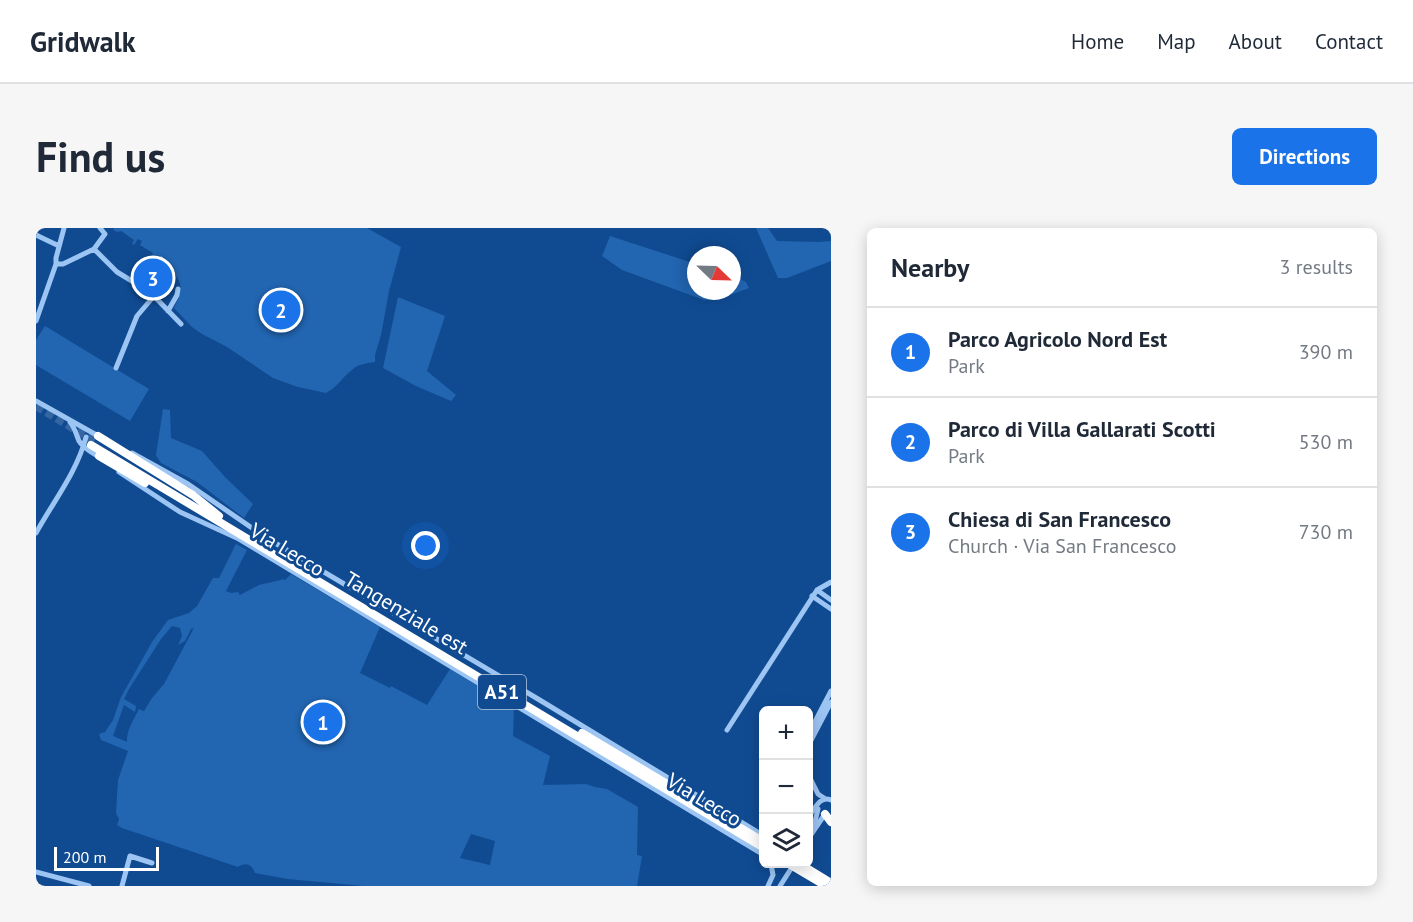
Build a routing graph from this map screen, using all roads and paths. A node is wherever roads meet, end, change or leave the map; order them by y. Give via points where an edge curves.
1 (64, 228) edge
2 (100, 228) edge
3 (36, 235) edge
4 (59, 246) junction
5 (94, 249) junction
6 (161, 259) dead end
7 (56, 264) junction
8 (178, 289) dead end
9 (152, 294) junction
10 (168, 311) junction
11 (36, 321) edge
12 (181, 324) dead end
13 (116, 368) dead end
14 (36, 401) edge
15 (66, 419) junction
16 (84, 429) junction
17 (89, 443) junction
18 (79, 457) junction
19 (219, 519) junction
20 (36, 533) edge
21 (831, 582) edge
22 (817, 590) junction
23 (812, 596) junction
24 (831, 600) edge
25 (831, 609) edge
26 (831, 691) edge
27 (831, 702) edge
28 (813, 725) edge
29 (727, 730) dead end
30 (813, 736) edge
31 (813, 784) edge
32 (813, 792) edge
33 (824, 798) junction
34 (831, 800) edge
35 (822, 809) edge
36 (831, 822) edge
37 (813, 831) edge
38 (759, 833) edge
39 (759, 839) edge
40 (759, 845) edge
41 (759, 852) edge
42 (152, 863) dead end
43 (771, 868) edge
44 (792, 868) edge
45 (796, 868) edge
46 (807, 868) edge
47 (36, 872) edge
48 (66, 883) edge
49 (831, 883) edge
50 (89, 886) edge
51 (122, 886) edge
52 (768, 886) edge
53 (780, 886) edge
54 (825, 886) edge

1 - 4 street
2 - 5 street via 105,234
3 - 4 street
4 - 7 street
5 - 7 street
5 - 9 street via 117,272
6 - 9 street
7 - 11 street
8 - 10 street
9 - 10 street
9 - 13 street via 137,316
10 - 12 street
14 - 15 street, Via Lecco
15 - 16 street, Via Lecco
15 - 17 street, Via Lecco
16 - 17 street, Via Lecco
16 - 17 street, Via Lecco via 86,437 81,439
16 - 17 street via 78,431
17 - 18 street
17 - 18 street
17 - 19 highway, Tangenziale est / A51
17 - 19 highway via 191,510
17 - 38 street, Via Lecco via 188,484 265,537
17 - 41 street, Via Lecco via 120,472 180,512 239,539
18 - 20 street
19 - 39 highway, Tangenziale est / A51
19 - 40 highway, Tangenziale est / A51
21 - 22 street
22 - 23 street
22 - 24 street
23 - 25 street
23 - 29 street
26 - 28 street
27 - 30 street
31 - 33 street
32 - 35 street
33 - 34 street
33 - 35 street
35 - 36 highway
35 - 37 street
42 - 51 street via 130,856
43 - 52 street
44 - 53 street
45 - 54 highway
46 - 49 highway
47 - 48 street
48 - 50 street

